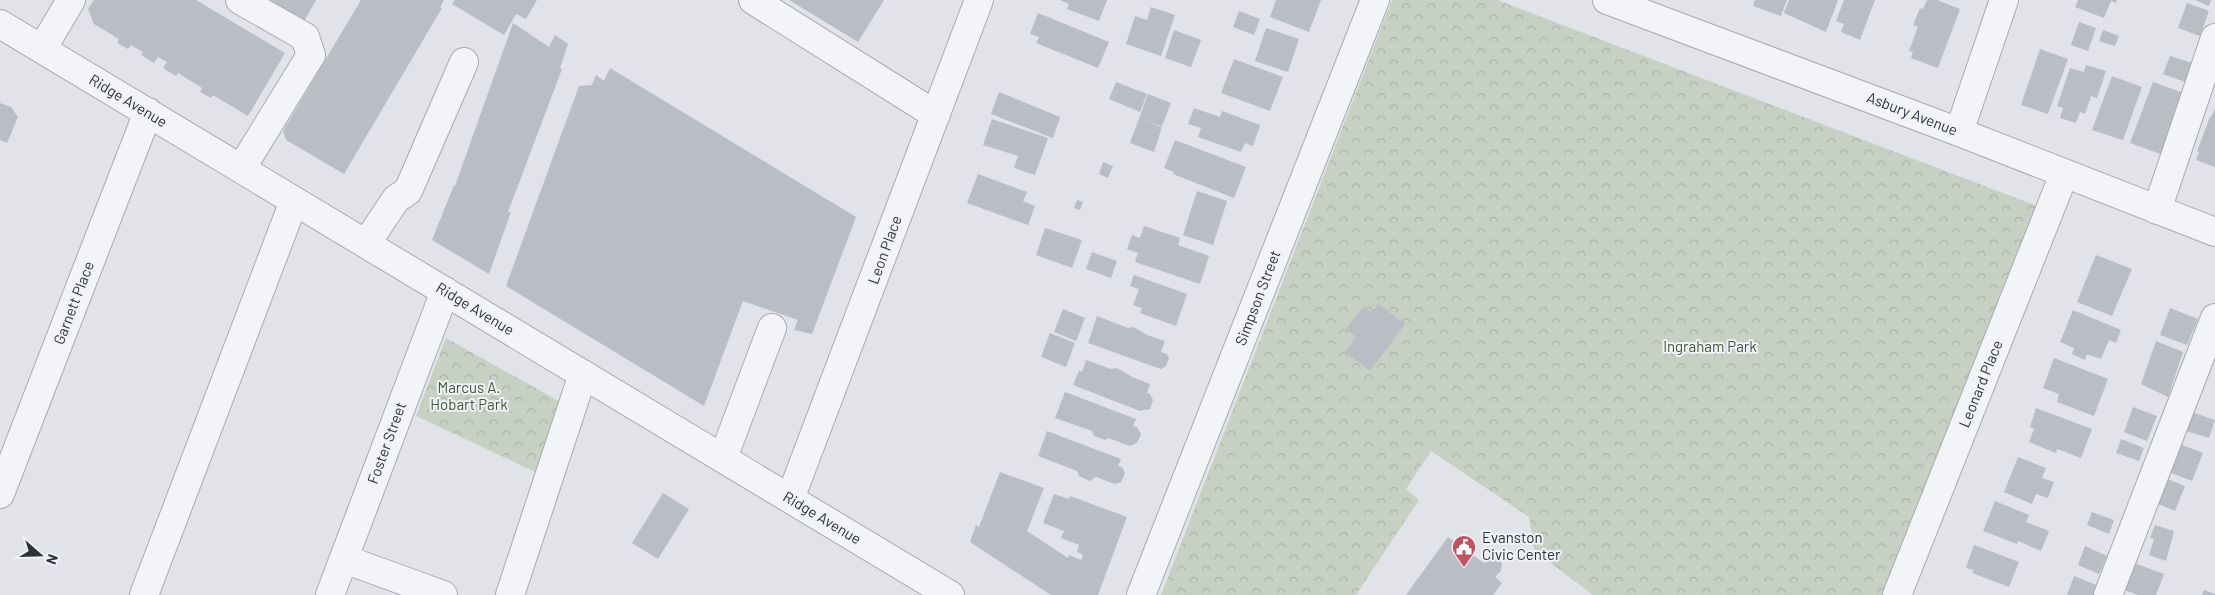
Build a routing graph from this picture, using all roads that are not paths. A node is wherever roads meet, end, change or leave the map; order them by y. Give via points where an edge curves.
1 (71, 0) edge
2 (240, 0) edge
3 (753, 0) edge
4 (978, 0) edge
5 (1608, 0) edge
6 (2004, 0) edge
7 (1374, 3) edge
8 (0, 24) edge
9 (2215, 38) edge
10 (42, 49) junction
11 (464, 62) dead end
12 (148, 112) junction
13 (936, 115) junction
14 (1959, 132) junction
15 (241, 169) junction
16 (2064, 174) junction
17 (294, 200) junction
18 (2157, 210) junction
19 (2215, 232) edge
20 (366, 244) junction
21 (444, 291) junction
22 (2215, 318) edge
23 (772, 328) dead end
24 (583, 374) junction
25 (723, 458) junction
26 (0, 494) edge
27 (790, 499) junction
28 (344, 559) junction
29 (1902, 594) edge
30 (144, 595) edge
31 (330, 595) edge
32 (443, 595) edge
33 (510, 595) edge
34 (950, 595) edge
35 (1141, 595) edge
36 (2108, 595) edge

1 - 10 street
2 - 15 street via 305,37 310,56
3 - 13 street
4 - 13 street, Leon Place
5 - 14 street, Asbury Avenue
6 - 14 street
7 - 35 street, Simpson Street
8 - 10 street, Ridge Avenue
9 - 18 street
10 - 12 street, Ridge Avenue
11 - 20 street via 408,191 396,199
12 - 15 street, Ridge Avenue
12 - 26 street, Garnett Place
13 - 27 street, Leon Place
14 - 16 street, Asbury Avenue
15 - 17 street, Ridge Avenue
16 - 18 street, Asbury Avenue
16 - 29 street, Leonard Place
17 - 20 street, Ridge Avenue
17 - 30 street
18 - 19 street, Asbury Avenue
20 - 21 street, Ridge Avenue
21 - 24 street, Ridge Avenue
21 - 28 street, Foster Street
22 - 36 street
23 - 25 street
24 - 25 street, Ridge Avenue
24 - 33 street
25 - 27 street, Ridge Avenue
27 - 34 street, Ridge Avenue
28 - 31 street, Foster Street
28 - 32 street

